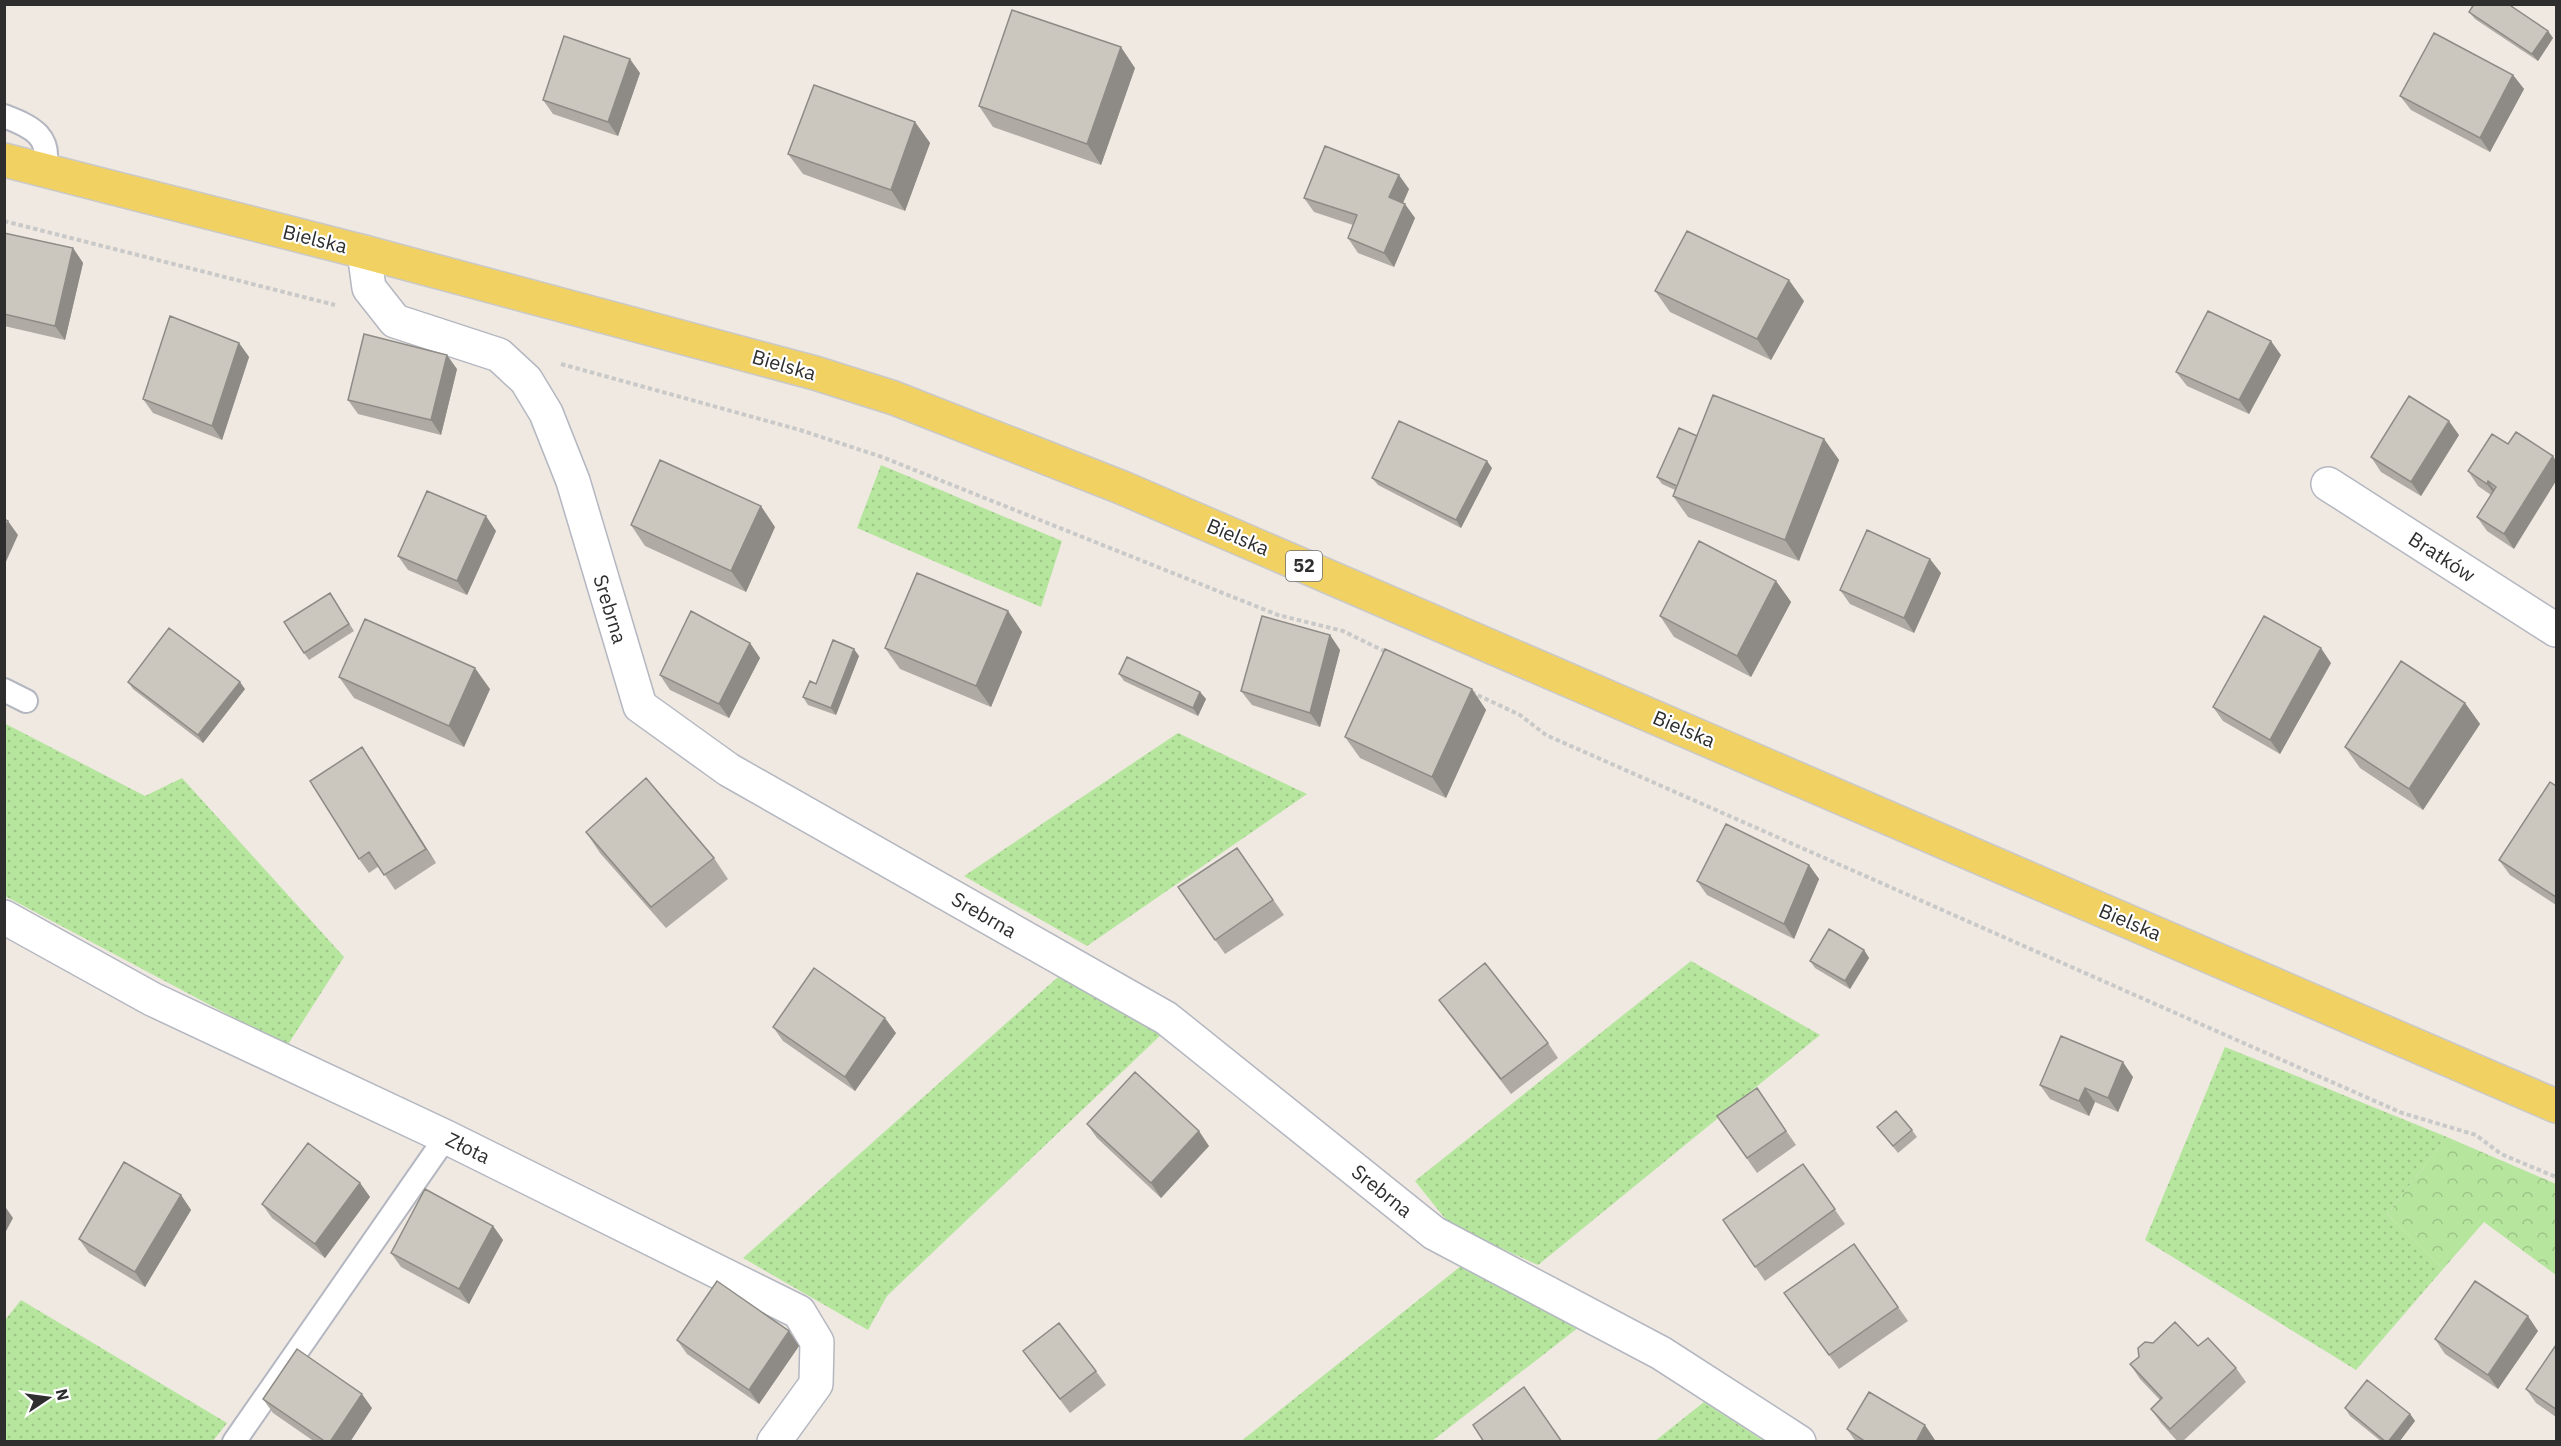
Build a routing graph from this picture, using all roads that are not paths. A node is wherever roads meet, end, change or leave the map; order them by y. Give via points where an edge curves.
1 (4, 116) edge
2 (4, 160) edge
3 (44, 171) junction
4 (364, 252) junction
5 (2328, 483) dead end
6 (2556, 630) edge
7 (4, 690) edge
8 (26, 701) dead end
9 (4, 917) edge
10 (2556, 1106) edge
11 (446, 1137) junction
12 (234, 1442) edge
13 (774, 1442) edge
14 (1799, 1442) edge

1 - 3 lane via 27,124 42,138 49,154
2 - 3 main road, Bielska / 52
3 - 4 main road, Bielska / 52
4 - 10 main road, Bielska / 52 via 815,373 1018,445
4 - 14 street, Srebrna via 369,288 395,321 499,355 526,380 546,413 573,482 640,706 729,770 1166,1018 1434,1233 1661,1353
5 - 6 street, Bratków
7 - 8 lane
9 - 11 street, Złota via 152,999
11 - 12 lane
11 - 13 street, Złota via 799,1312 817,1342 816,1384

